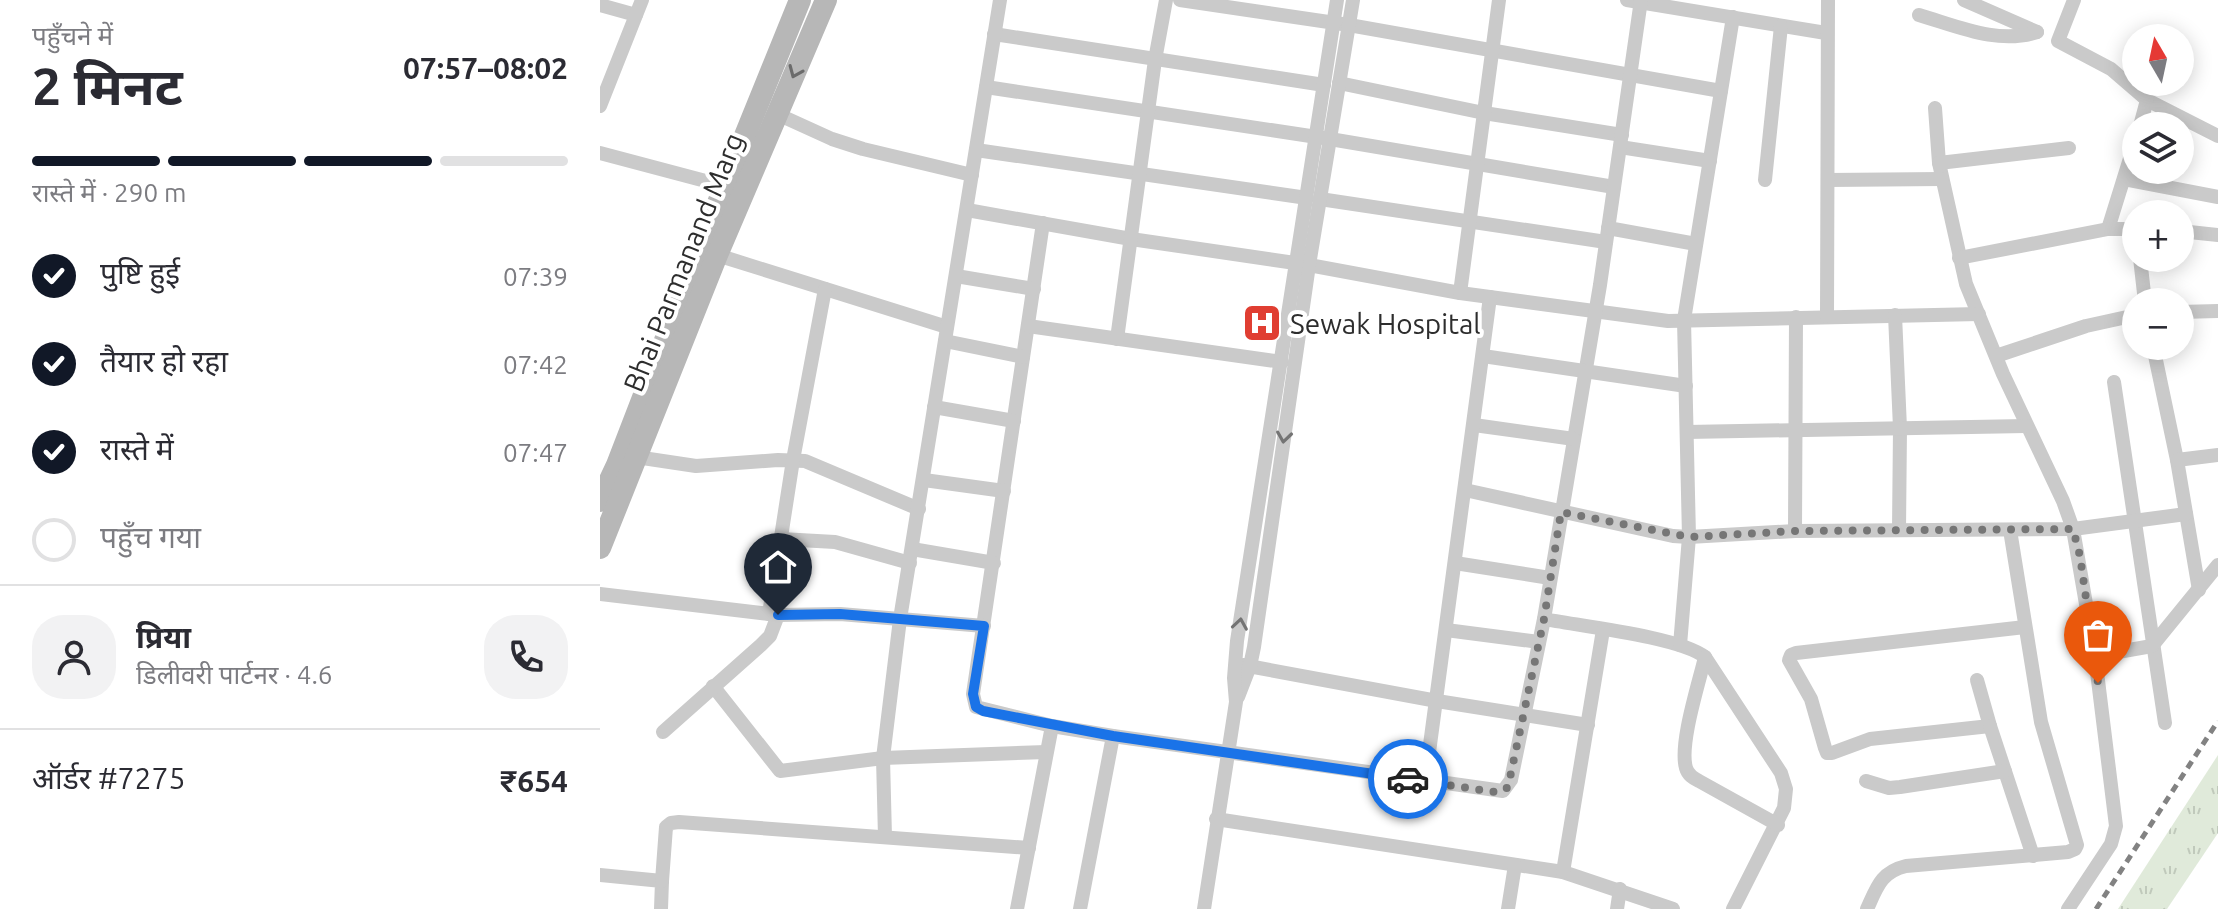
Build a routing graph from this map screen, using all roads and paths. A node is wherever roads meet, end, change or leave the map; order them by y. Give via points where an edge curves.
1 (642, 0) edge
2 (800, 0) edge
3 (826, 0) edge
4 (1000, 0) edge
5 (1166, 0) edge
6 (1180, 0) edge
7 (1337, 0) edge
8 (1353, 0) edge
9 (1499, 0) edge
10 (1828, 0) edge
11 (1964, 0) edge
12 (2074, 0) edge
13 (1636, 1) edge
14 (600, 5) edge
15 (636, 15) junction
16 (1919, 15) dead end
17 (1733, 17) junction
18 (1341, 24) junction
19 (1781, 26) junction
20 (1826, 33) junction
21 (994, 34) junction
22 (1492, 52) junction
23 (1155, 60) junction
24 (1630, 76) junction
25 (1332, 84) junction
26 (986, 87) junction
27 (1721, 91) junction
28 (2147, 100) junction
29 (600, 106) edge
30 (1935, 108) dead end
31 (2144, 112) edge
32 (1148, 113) junction
33 (1484, 113) junction
34 (777, 114) junction
35 (2218, 136) edge
36 (1323, 138) junction
37 (1621, 141) junction
38 (2069, 148) dead end
39 (976, 150) junction
40 (600, 153) edge
41 (1710, 161) junction
42 (1939, 163) junction
43 (1477, 165) junction
44 (1140, 174) junction
45 (972, 175) junction
46 (1942, 179) junction
47 (1765, 180) dead end
48 (1828, 180) junction
49 (2122, 184) edge
50 (2150, 184) edge
51 (1614, 187) junction
52 (734, 189) junction
53 (2218, 197) edge
54 (1313, 198) junction
55 (967, 210) junction
56 (1470, 222) junction
57 (1043, 223) junction
58 (2108, 229) junction
59 (2122, 229) edge
60 (2194, 232) edge
61 (1607, 235) junction
62 (2218, 235) edge
63 (1131, 239) junction
64 (1696, 244) junction
65 (717, 255) junction
66 (1959, 258) junction
67 (1303, 264) junction
68 (956, 276) junction
69 (825, 289) junction
70 (1034, 289) junction
71 (1460, 293) junction
72 (1490, 297) junction
73 (1596, 311) junction
74 (2218, 311) edge
75 (2194, 312) edge
76 (1979, 314) junction
77 (1895, 315) junction
78 (1827, 316) junction
79 (1796, 317) junction
80 (2122, 318) edge
81 (1684, 320) junction
82 (1028, 326) junction
83 (946, 334) junction
84 (1117, 339) junction
85 (1483, 356) junction
86 (1996, 356) junction
87 (1023, 357) junction
88 (2156, 360) edge
89 (1282, 362) junction
90 (1585, 373) junction
91 (2114, 382) dead end
92 (1686, 386) junction
93 (1283, 401) junction
94 (934, 407) junction
95 (1014, 421) junction
96 (1474, 425) junction
97 (2026, 426) junction
98 (1900, 428) junction
99 (1795, 430) junction
100 (1687, 432) junction
101 (1574, 439) junction
102 (2218, 455) edge
103 (636, 457) junction
104 (793, 460) junction
105 (2177, 460) junction
106 (924, 480) junction
107 (1465, 490) junction
108 (1004, 491) junction
109 (600, 501) edge
110 (919, 509) junction
111 (1561, 512) junction
112 (2186, 514) junction
113 (2134, 520) junction
114 (2073, 529) junction
115 (1899, 530) junction
116 (2010, 530) junction
117 (1795, 531) junction
118 (1689, 537) junction
119 (781, 539) junction
120 (600, 548) edge
121 (911, 556) junction
122 (994, 563) junction
123 (1455, 563) junction
124 (2218, 565) edge
125 (1550, 578) junction
126 (2199, 590) junction
127 (600, 594) edge
128 (774, 615) junction
129 (900, 619) junction
130 (1544, 619) junction
131 (984, 626) junction
132 (2025, 627) junction
133 (1446, 630) junction
134 (1603, 630) junction
135 (1539, 642) junction
136 (1680, 645) junction
137 (2152, 646) junction
138 (2095, 656) junction
139 (1705, 657) junction
140 (1234, 664) junction
141 (1250, 666) junction
142 (1977, 680) dead end
143 (713, 686) junction
144 (1437, 701) junction
145 (1236, 702) junction
146 (1524, 714) junction
147 (2165, 723) dead end
148 (1588, 725) junction
149 (1052, 726) junction
150 (1990, 726) junction
151 (663, 732) dead end
152 (1113, 736) junction
153 (1046, 752) junction
154 (1228, 752) junction
155 (883, 758) junction
156 (2005, 771) junction
157 (1866, 781) dead end
158 (1425, 782) junction
159 (1216, 819) junction
160 (1778, 825) junction
161 (885, 837) junction
162 (1029, 848) junction
163 (2033, 856) junction
164 (1515, 865) junction
165 (1563, 872) junction
166 (600, 875) edge
167 (662, 881) junction
168 (1620, 889) junction
169 (661, 909) edge
170 (1017, 909) edge
171 (1080, 909) edge
172 (1204, 909) edge
173 (1508, 909) edge
174 (1617, 909) edge
175 (1673, 909) edge
176 (1733, 909) edge
177 (1867, 909) edge
178 (2068, 909) edge

1 - 15 street
2 - 52 street, Bhai Parmanand Marg
3 -> 34 street, Bhai Parmanand Marg
4 - 21 street
5 - 23 street
6 - 18 street
7 - 18 street
8 - 18 street
9 - 22 street
10 - 20 street
11 - 16 street via 2037,32 2002,37
12 - 28 street via 2058,41 2111,69
13 - 17 street
13 - 24 street
14 - 15 street
15 - 29 street
17 - 19 street
17 - 27 street
18 - 22 street
18 - 25 street
19 - 20 street
19 - 47 street
20 - 48 street
21 - 23 street
21 - 26 street
22 - 24 street
22 - 33 street
23 - 25 street
23 - 32 street
24 - 27 street
24 - 37 street
25 - 33 street
25 - 36 street
26 - 32 street
26 - 39 street
27 - 41 street
28 - 31 street
28 - 35 street
30 - 42 street
32 - 36 street
32 - 44 street
33 - 37 street
33 - 43 street
34 - 45 street via 863,149
34 - 52 street, Bhai Parmanand Marg
36 - 43 street
36 - 54 street
37 - 41 street
37 - 51 street
38 - 42 street
39 - 44 street
39 - 45 street
40 - 52 street
41 - 64 street
42 - 46 street
43 - 51 street
43 - 56 street
44 - 54 street
44 - 63 street
45 - 55 street
46 - 48 street
46 - 66 street
48 - 78 street
49 - 58 street
50 - 53 street
51 - 61 street
52 - 65 street, Bhai Parmanand Marg
52 - 109 street, Bhai Parmanand Marg
54 - 56 street
54 - 67 street
55 - 57 street
55 - 68 street
56 - 61 street
56 - 71 street
57 - 63 street
57 - 70 street
58 - 59 street
58 - 66 street
60 - 62 street
61 - 64 street
61 - 73 street
63 - 67 street
63 - 84 street
64 - 81 street
65 - 69 street
65 - 103 street, Bhai Parmanand Marg
66 - 76 street
67 - 71 street
67 - 89 street
67 - 93 street
68 - 70 street
68 - 83 street
69 - 83 street
69 - 104 street
70 - 82 street
71 - 72 street
72 - 73 street
72 - 85 street
73 - 81 street
73 - 90 street
74 - 75 street
76 - 77 street
76 - 86 street
77 - 78 street
77 - 98 street
78 - 79 street
79 - 81 street
79 - 99 street
80 - 86 street
81 - 92 street
82 - 84 street
82 - 87 street
83 - 87 street
83 - 94 street
84 - 89 street
85 - 90 street
85 - 96 street
86 - 97 street
87 - 95 street
88 - 105 street
89 - 93 street
90 - 92 street
90 - 101 street
91 - 113 street
92 - 100 street
140 -> 93 street
93 -> 141 street
94 - 95 street
94 - 106 street
95 - 108 street
96 - 101 street
96 - 107 street
97 - 98 street
97 - 114 street
98 - 99 street
98 - 115 street
99 - 100 street
99 - 117 street
100 - 118 street
101 - 111 street
102 - 105 street
103 - 104 street via 696,466
103 - 120 street, Bhai Parmanand Marg
104 - 110 street via 818,465
104 - 119 street
105 - 112 street
106 - 108 street
106 - 110 street
107 - 111 street
107 - 123 street
108 - 122 street
110 - 121 street
111 - 118 street
111 - 125 street
112 - 113 street
112 - 126 street
113 - 114 street
113 - 137 street
114 - 116 street
114 - 138 street
115 - 116 street
115 - 117 street
116 - 132 street
117 - 118 street
118 - 136 street
119 - 121 street via 835,542
119 - 128 street
121 - 122 street
121 - 129 street
122 - 131 street
123 - 125 street
123 - 133 street
124 - 126 street
125 - 130 street
126 - 137 street
127 - 128 street
128 - 129 street
128 - 143 street via 770,636
129 - 131 street
129 - 155 street
130 - 134 street
130 - 135 street
131 - 149 street via 973,694 976,707
132 - 150 street via 1796,653 1789,660 1811,699 1827,753 1870,739
132 - 163 street via 2041,722 2077,845 2068,852
133 - 135 street
133 - 144 street
134 - 136 street
134 - 148 street
135 - 146 street
136 - 139 street
137 - 138 street
137 - 147 street
138 - 178 street via 2116,826 2111,844
139 - 160 street via 1781,773 1786,799
139 - 160 street via 1687,730 1686,768 1691,776
140 - 141 street
140 - 145 street
141 - 144 street
141 - 145 street
142 - 150 street
143 - 151 street
143 - 155 street via 780,771
144 - 146 street
144 - 158 street
145 - 154 street
146 - 148 street
146 - 158 street via 1511,780 1503,791
148 - 165 street
149 - 152 street
149 - 153 street
150 - 156 street
152 - 154 street
152 - 171 street
153 - 155 street
153 - 162 street
154 - 158 street
154 - 159 street
155 - 161 street
156 - 157 street via 1889,788
156 - 163 street
159 - 164 street
159 - 172 street
160 - 176 street
161 - 162 street
161 - 167 street via 671,823 666,827
162 - 170 street
163 - 177 street via 1893,869
164 - 165 street
164 - 173 street
165 - 168 street
166 - 167 street
167 - 169 street
168 - 174 street
168 - 175 street

